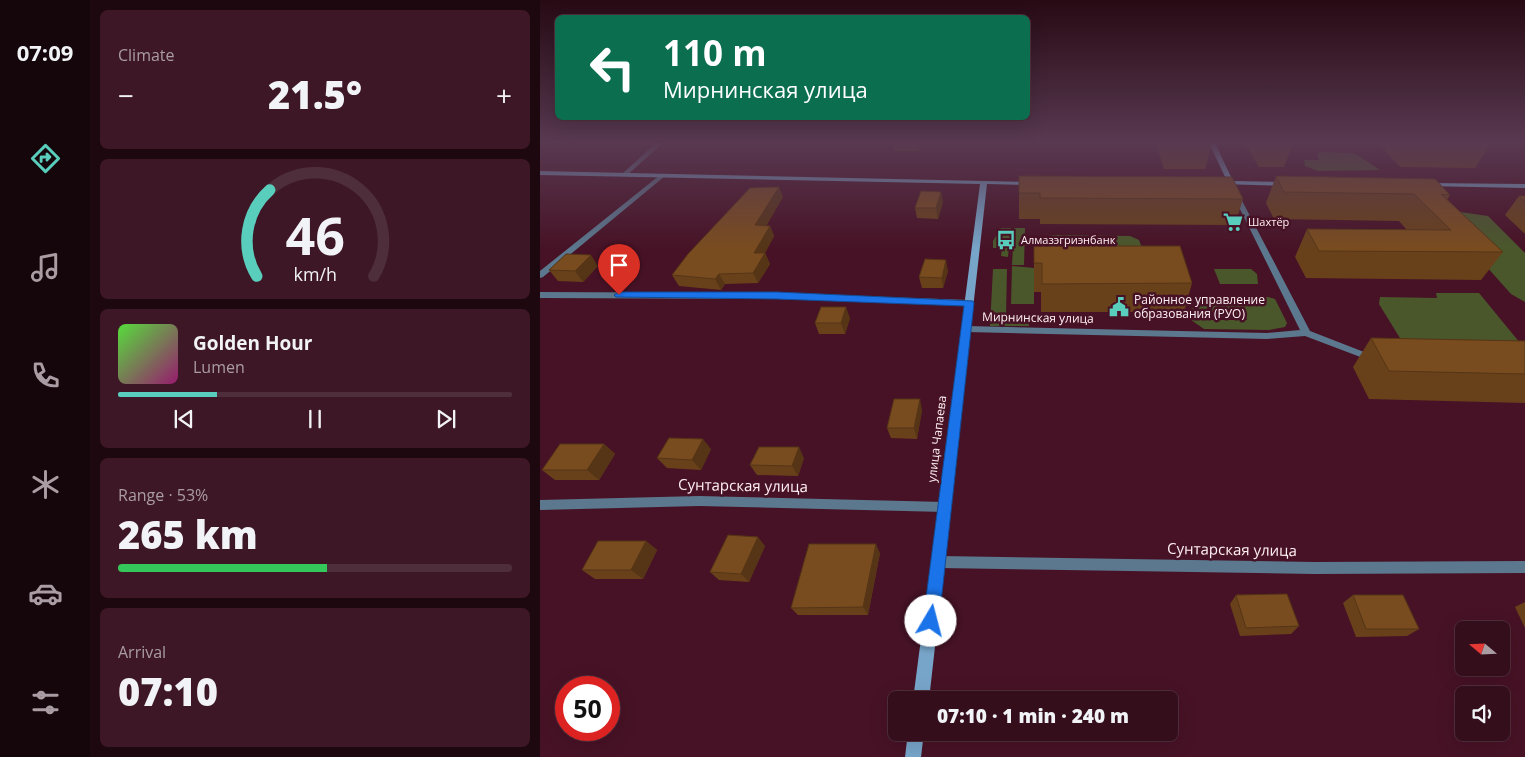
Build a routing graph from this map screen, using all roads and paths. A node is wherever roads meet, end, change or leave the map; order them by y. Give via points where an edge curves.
1 (659, 178) edge
2 (787, 178) edge
3 (1228, 178) edge
4 (984, 182) junction
5 (1042, 183) edge
6 (1215, 183) edge
7 (1230, 183) junction
8 (1290, 184) edge
9 (1419, 185) edge
10 (1525, 186) edge
11 (540, 275) edge
12 (540, 295) edge
13 (969, 303) junction
14 (967, 329) junction
15 (1306, 333) junction
16 (1382, 355) edge
17 (540, 505) edge
18 (945, 507) junction
19 (939, 562) junction
20 (1525, 566) edge
21 (922, 691) edge
22 (915, 741) edge
23 (913, 757) edge

1 - 11 street
2 - 4 main road
3 - 7 main road
4 - 5 main road
4 - 13 main road, улица Чапаева
6 - 7 main road
7 - 8 main road
7 - 15 street
9 - 10 main road
12 - 13 street, Мирнинская улица via 777,296
13 - 14 main road, улица Чапаева
14 - 15 street, Мирнинская улица via 1267,336
14 - 18 main road, улица Чапаева
15 - 16 street, Мирнинская улица via 1363,355
17 - 18 street, Сунтарская улица via 699,501
18 - 19 main road, улица Чапаева
19 - 20 street, Сунтарская улица via 1314,568
19 - 21 main road, улица Чапаева
22 - 23 main road

